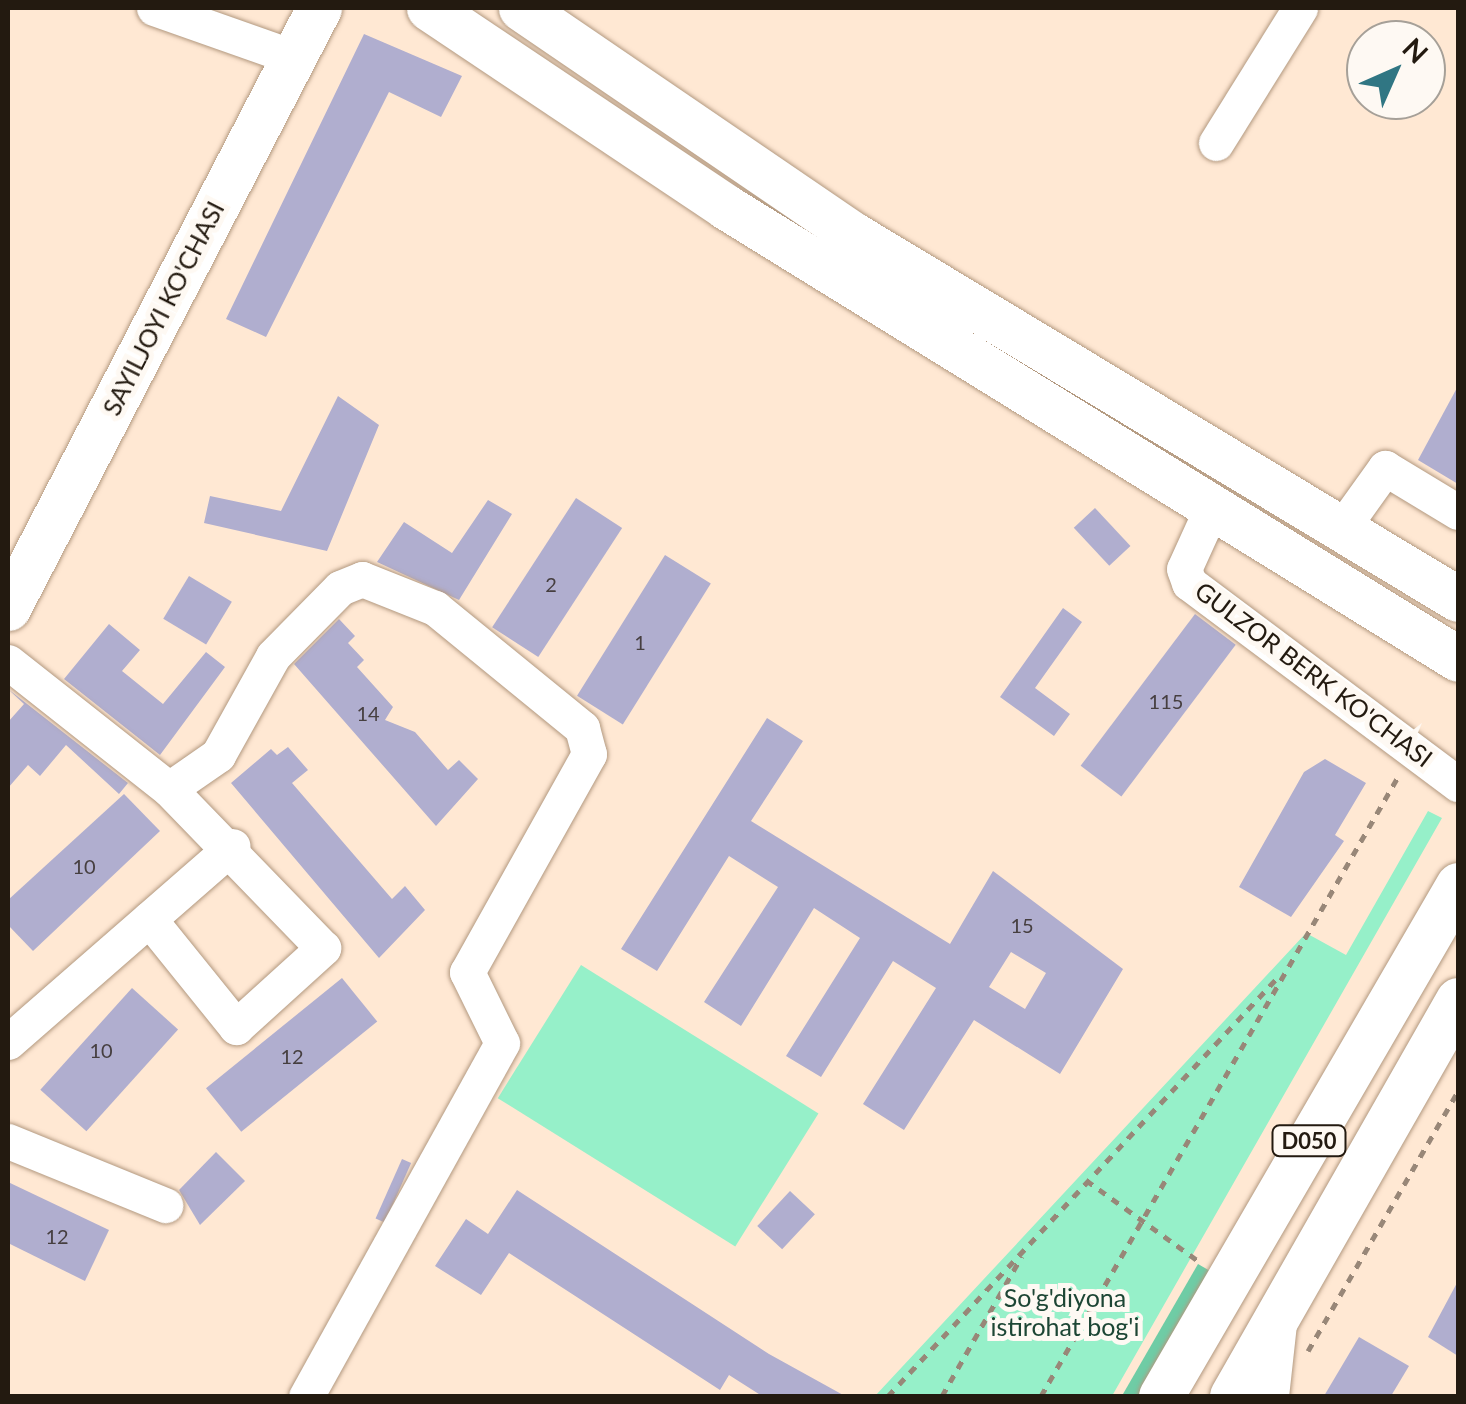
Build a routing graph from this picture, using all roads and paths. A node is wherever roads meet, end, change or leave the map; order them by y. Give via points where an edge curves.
1 (154, 8) edge
2 (318, 8) edge
3 (429, 8) edge
4 (521, 8) edge
5 (1300, 8) edge
6 (293, 57) junction
7 (1216, 142) dead end
8 (1214, 503) junction
9 (1458, 512) edge
10 (1342, 528) junction
11 (1458, 599) edge
12 (8, 608) edge
13 (1458, 658) edge
14 (8, 662) edge
15 (1410, 784) dead end
16 (1458, 784) edge
17 (170, 789) junction
18 (233, 846) junction
19 (1458, 885) edge
20 (148, 919) junction
21 (1285, 970) junction
22 (1458, 1000) edge
23 (8, 1042) edge
24 (1458, 1091) edge
25 (8, 1141) edge
26 (1086, 1180) junction
27 (165, 1205) dead end
28 (1140, 1225) junction
29 (1029, 1244) junction
30 (1196, 1260) dead end
31 (1280, 1312) junction
32 (1299, 1366) dead end
33 (306, 1396) edge
34 (888, 1396) edge
35 (942, 1396) edge
36 (1041, 1396) edge
37 (1160, 1396) edge
38 (1232, 1396) edge
39 (1271, 1396) edge

1 - 6 street
2 - 6 main road, SAYILJOYI KO'CHASI
3 - 8 main road via 726,206
4 - 10 main road via 854,235
5 - 7 street
6 - 12 main road, SAYILJOYI KO'CHASI
8 - 13 main road
8 - 16 street, GULZOR BERK KO'CHASI via 1184,570 1190,583
9 - 10 street via 1384,468
10 - 11 main road
14 - 17 street
15 - 21 path via 1396,776
17 - 18 street
17 - 33 street via 218,754 273,656 340,588 362,579 435,608 573,717 587,741 589,754 471,956 467,972 502,1043
18 - 20 street
18 - 20 street via 323,948 236,1026
19 - 37 main road, D050
20 - 23 street
21 - 26 path
21 - 28 path
22 - 31 main road, D050
24 - 32 path
25 - 27 street
26 - 28 path
26 - 29 path
28 - 30 path
28 - 36 path
29 - 34 path
29 - 35 path
31 - 38 main road, D050
31 - 39 street

